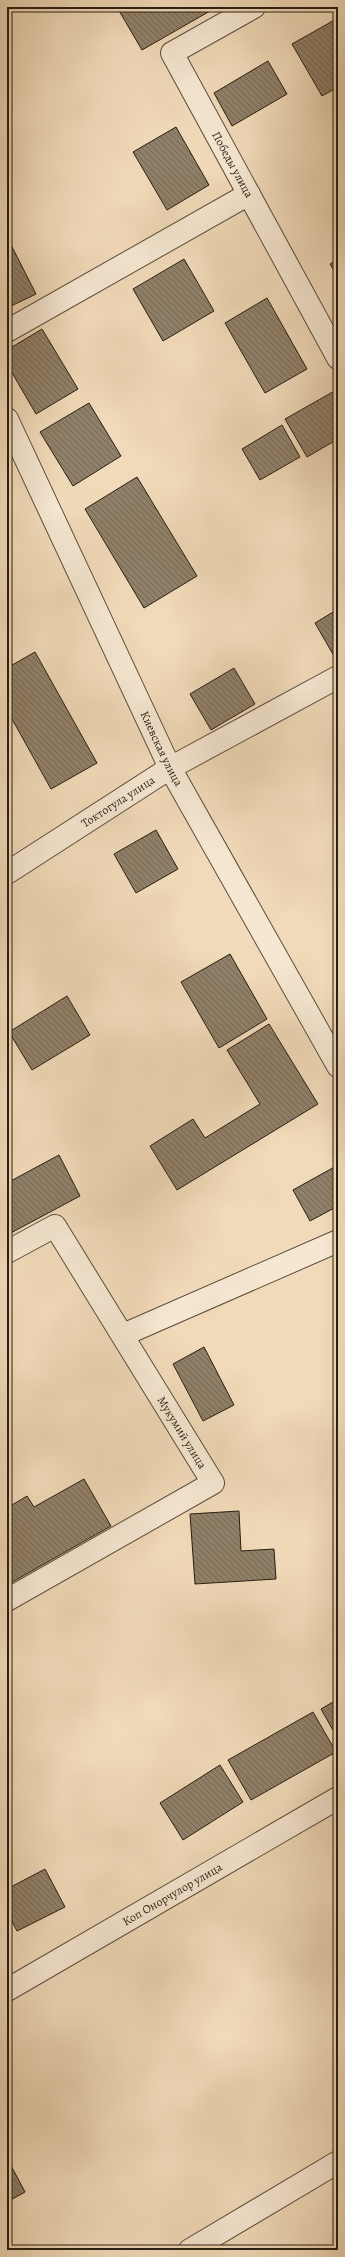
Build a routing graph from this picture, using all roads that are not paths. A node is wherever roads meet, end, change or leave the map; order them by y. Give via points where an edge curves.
1 (254, 7) edge
2 (249, 194) junction
3 (7, 331) edge
4 (338, 358) edge
5 (7, 419) edge
6 (338, 677) edge
7 (170, 768) junction
8 (7, 874) edge
9 (338, 1066) edge
10 (338, 1241) edge
11 (7, 1252) edge
12 (123, 1335) junction
13 (7, 1600) edge
14 (338, 1798) edge
15 (7, 1990) edge
16 (338, 2162) edge
17 (190, 2250) edge

1 - 2 street, Победы улица via 172,53
2 - 3 street
2 - 4 street, Победы улица
5 - 7 street, Киевская улица
6 - 7 street, Токтогула улица
7 - 8 street, Токтогула улица
7 - 9 street, Киевская улица
10 - 12 street
11 - 12 street, Мукумий улица via 55,1226
12 - 13 street, Мукумий улица via 213,1483
14 - 15 street, Коп Онорчулор улица
16 - 17 street

